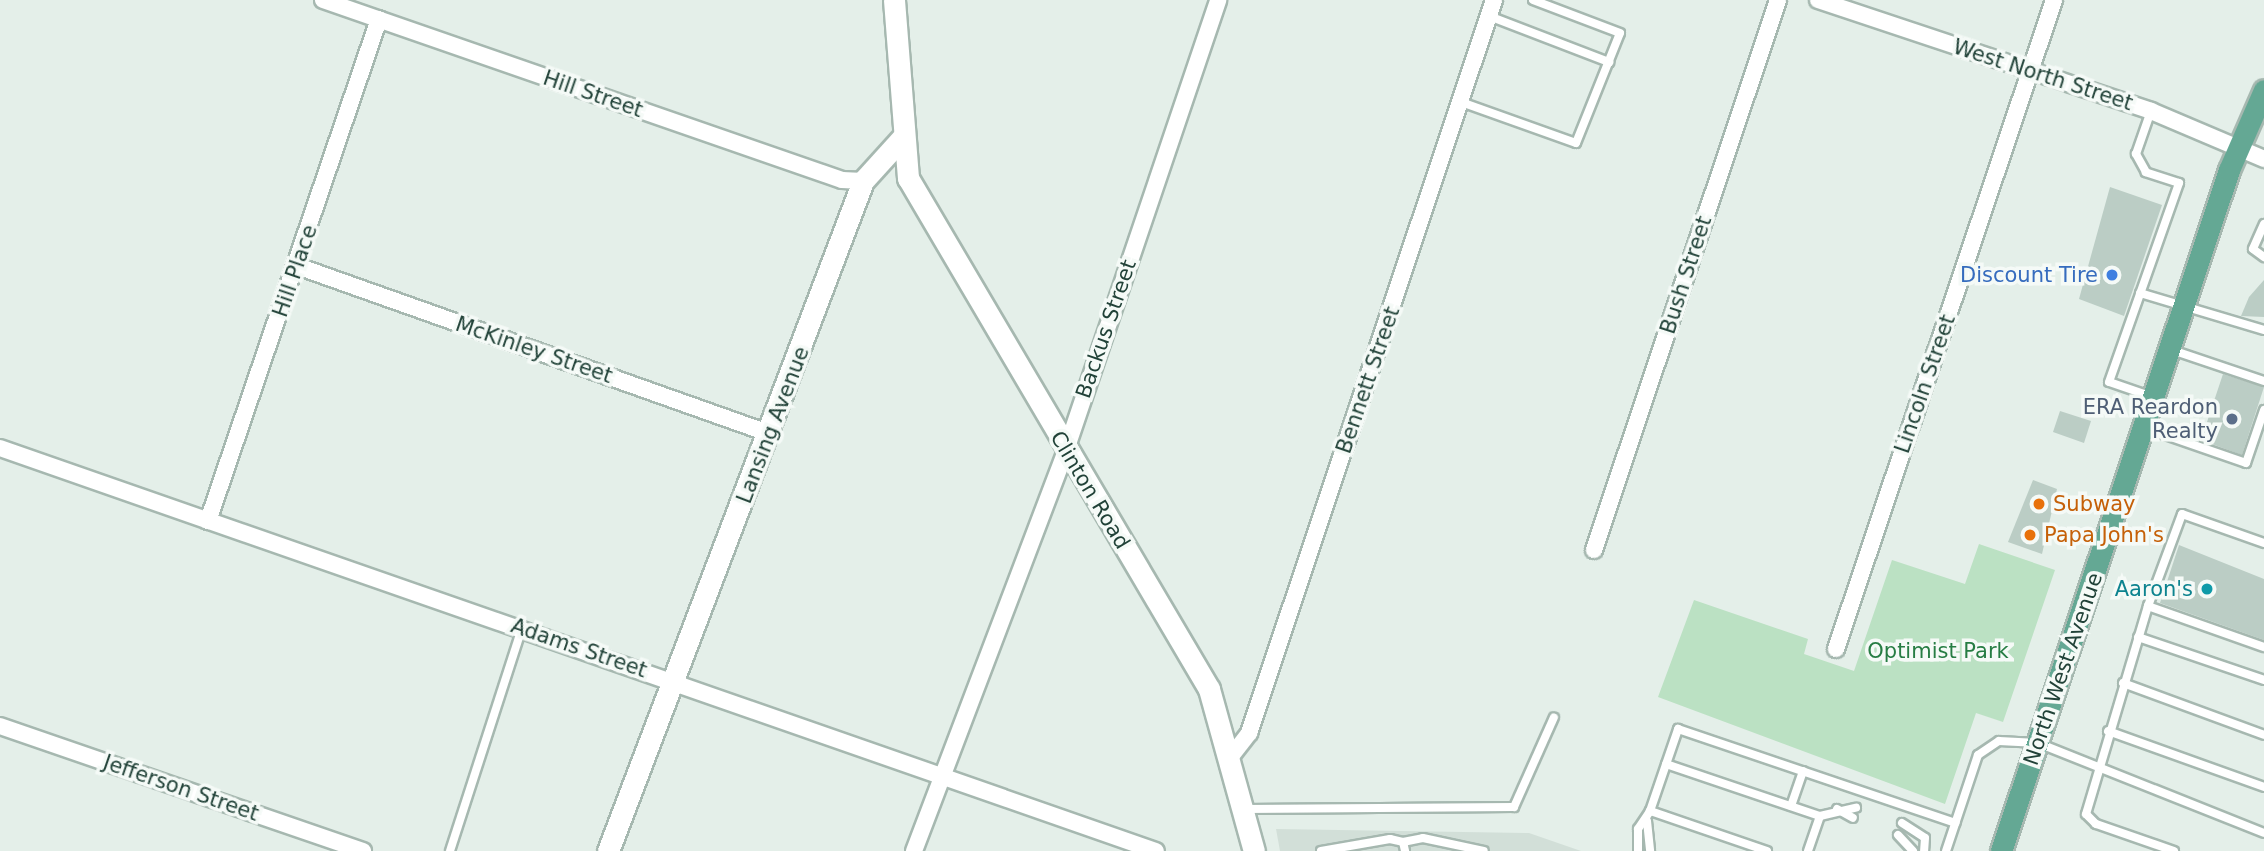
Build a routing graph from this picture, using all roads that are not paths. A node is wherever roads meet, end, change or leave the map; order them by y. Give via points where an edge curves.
1 (323, 0) edge
2 (894, 0) edge
3 (1218, 0) edge
4 (1534, 0) edge
5 (1778, 0) edge
6 (1818, 0) edge
7 (2054, 0) edge
8 (1492, 8) edge
9 (379, 19) junction
10 (1609, 62) junction
11 (2030, 71) junction
12 (2264, 90) edge
13 (1461, 102) junction
14 (2151, 111) junction
15 (902, 138) junction
16 (2242, 147) junction
17 (2264, 159) edge
18 (863, 181) junction
19 (2264, 224) edge
20 (2264, 257) edge
21 (297, 266) junction
22 (2140, 293) junction
23 (2185, 307) junction
24 (2264, 330) edge
25 (2172, 350) junction
26 (2264, 381) edge
27 (2156, 398) junction
28 (2264, 410) edge
29 (2146, 428) junction
30 (771, 434) junction
31 (0, 448) edge
32 (1066, 450) junction
33 (208, 521) junction
34 (2264, 543) edge
35 (1594, 550) dead end
36 (2148, 606) junction
37 (522, 628) junction
38 (2138, 637) junction
39 (2264, 647) edge
40 (1836, 649) dead end
41 (2264, 680) edge
42 (675, 681) junction
43 (2123, 683) junction
44 (1554, 717) dead end
45 (0, 726) edge
46 (2108, 731) junction
47 (2264, 735) edge
48 (2038, 743) junction
49 (1232, 755) junction
50 (1666, 764) junction
51 (2097, 766) junction
52 (1803, 771) junction
53 (944, 774) junction
54 (2264, 787) edge
55 (1791, 806) junction
56 (1856, 808) dead end
57 (1245, 809) junction
58 (1837, 809) junction
59 (1650, 811) junction
60 (1820, 816) junction
61 (1853, 818) dead end
62 (1647, 821) junction
63 (1902, 823) dead end
64 (1956, 823) junction
65 (2264, 833) edge
66 (1898, 835) dead end
67 (1404, 847) edge
68 (363, 851) edge
69 (450, 851) edge
70 (608, 851) edge
71 (914, 851) edge
72 (1156, 851) edge
73 (1254, 851) edge
74 (1322, 851) edge
75 (1484, 851) edge
76 (1638, 851) edge
77 (1650, 851) edge
78 (1767, 851) edge
79 (1808, 851) edge
80 (1913, 851) edge
81 (1924, 851) edge
82 (1946, 851) edge
83 (2001, 851) edge
84 (2174, 851) edge

1 - 9 street, Hill Street
2 - 15 main road
3 - 32 street, Backus Street
4 - 10 lane via 1620,33
5 - 35 street, Bush Street
6 - 11 street, West North Street
7 - 11 street, Lincoln Street
8 - 10 lane
8 - 13 street, Bennett Street
9 - 18 street, Hill Street via 842,180
9 - 21 street, Hill Place
10 - 13 lane via 1576,143
11 - 14 street, West North Street
11 - 40 street, Lincoln Street
12 - 16 main road, North West Avenue
13 - 49 street, Bennett Street via 1249,733
14 - 16 street, West North Street
14 - 22 lane via 2136,154 2146,172 2179,183
15 - 18 main road, Lansing Avenue
15 - 32 main road, Clinton Road via 919,202
16 - 17 street, West North Street
16 - 23 main road, North West Avenue
18 - 30 main road, Lansing Avenue
19 - 20 lane via 2253,249
21 - 30 street, McKinley Street
21 - 33 street, Hill Place
22 - 23 lane
22 - 27 lane via 2109,382
23 - 24 lane
23 - 25 main road, North West Avenue
25 - 26 lane
25 - 27 main road, North West Avenue
27 - 29 main road, North West Avenue
28 - 29 lane via 2246,463
29 - 48 main road, North West Avenue
30 - 42 main road, Lansing Avenue
31 - 33 street, Adams Street
32 - 49 main road, Clinton Road via 1209,689
32 - 53 street, Backus Street
33 - 37 street, Adams Street
34 - 36 lane via 2182,514
36 - 38 lane
36 - 39 lane
37 - 42 street, Adams Street
37 - 69 lane
38 - 41 lane
38 - 43 lane
42 - 53 street, Adams Street
42 - 70 main road, Lansing Avenue
43 - 46 lane
43 - 47 lane
44 - 57 lane via 1514,807
45 - 68 street, Jefferson Street
46 - 51 lane
46 - 54 lane
48 - 51 lane
48 - 64 lane via 1999,741 1979,755
48 - 83 main road, North West Avenue
49 - 57 main road, Clinton Road
50 - 52 lane via 1678,729
50 - 55 lane
50 - 59 lane
51 - 65 lane
51 - 84 lane via 2086,814 2096,824
52 - 55 lane
52 - 64 lane
53 - 71 street, Backus Street
53 - 72 street, Adams Street
55 - 60 lane
56 - 58 lane
57 - 73 main road, Clinton Road
58 - 60 lane
58 - 61 lane
59 - 62 lane
59 - 78 lane
60 - 79 lane
62 - 76 lane via 1638,829
62 - 77 lane
63 - 81 lane via 1925,838
64 - 82 lane
66 - 80 lane
67 - 74 lane
67 - 75 lane via 1423,838

